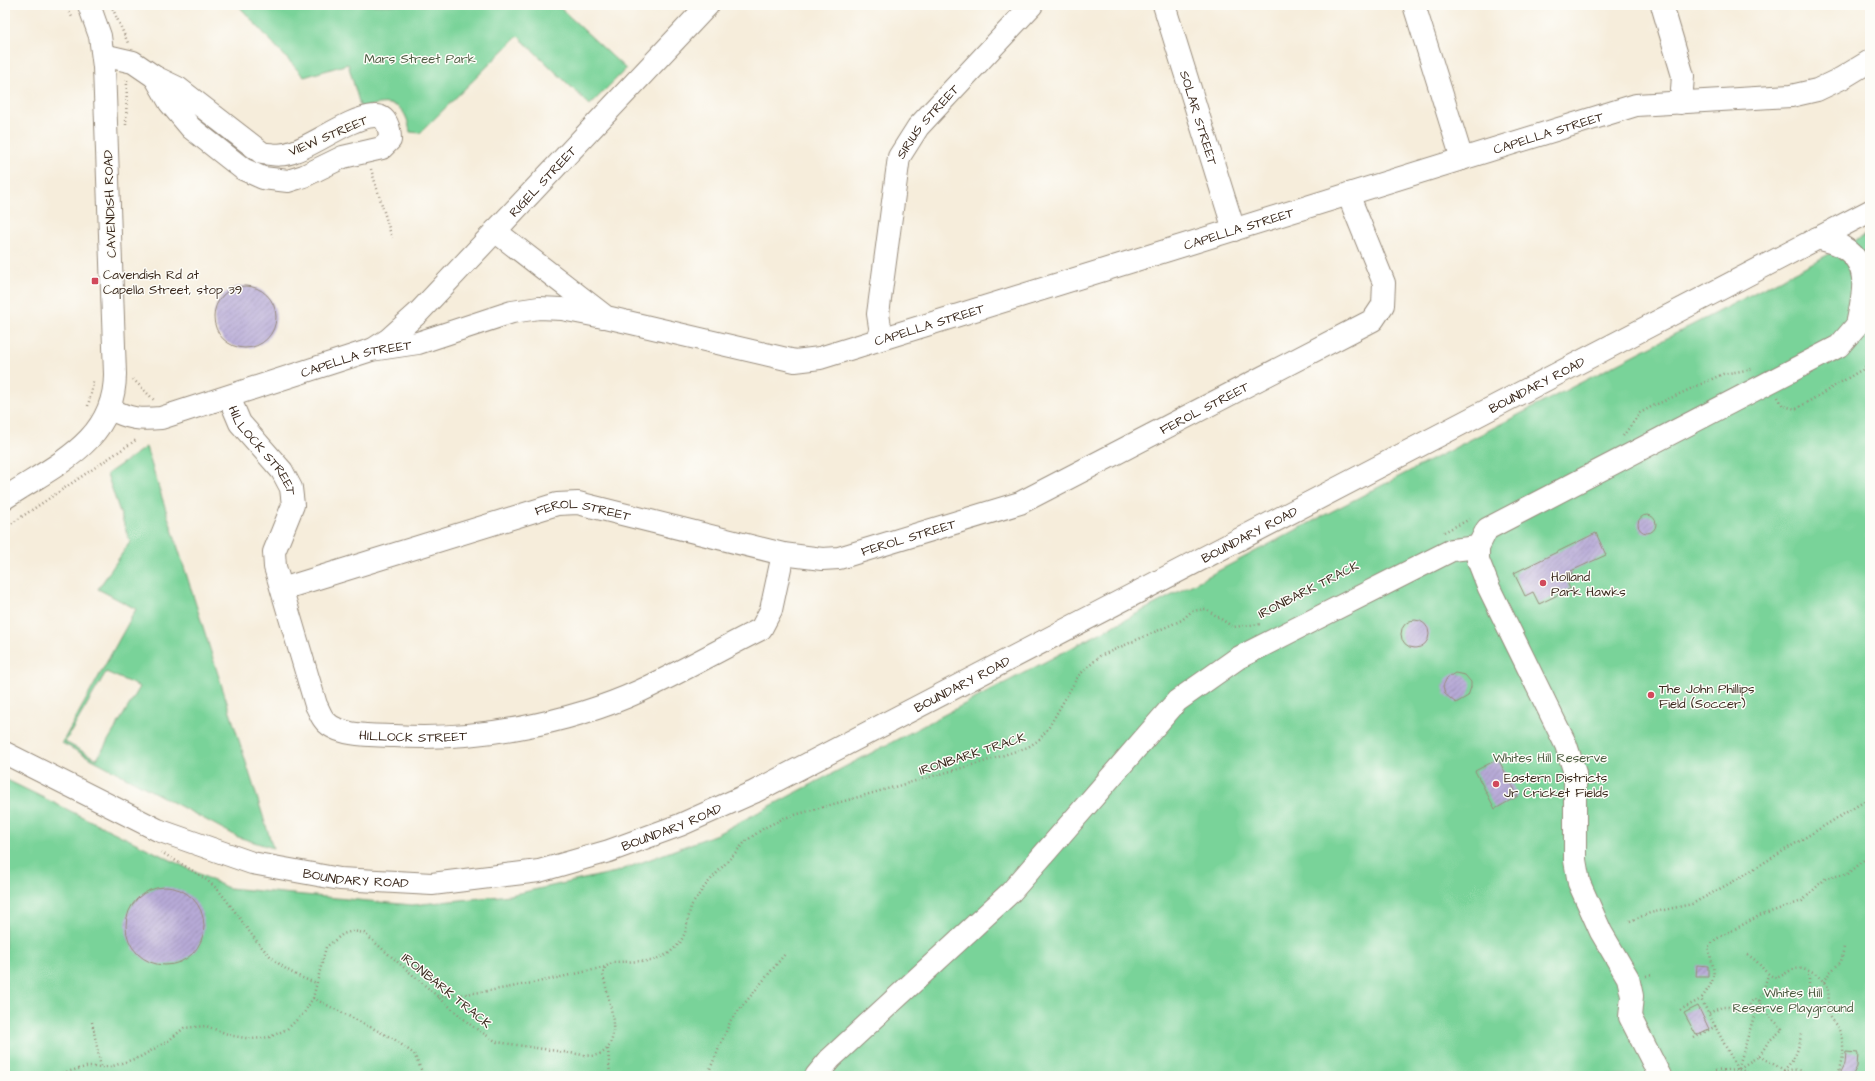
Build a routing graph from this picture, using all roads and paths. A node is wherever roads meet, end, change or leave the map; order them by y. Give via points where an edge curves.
1 (66, 5) edge
2 (88, 5) edge
3 (111, 5) edge
4 (708, 5) edge
5 (1032, 5) edge
6 (1164, 5) edge
7 (1414, 5) edge
8 (1665, 6) edge
9 (75, 22) dead end
10 (129, 45) dead end
11 (103, 55) junction
12 (1870, 61) edge
13 (127, 74) dead end
14 (155, 77) junction
15 (1681, 103) junction
16 (126, 130) dead end
17 (366, 151) junction
18 (1462, 159) junction
19 (1348, 194) junction
20 (1868, 216) edge
21 (1234, 230) junction
22 (495, 231) junction
23 (392, 238) dead end
24 (1817, 238) junction
25 (606, 317) junction
26 (1863, 318) edge
27 (884, 337) junction
28 (371, 350) junction
29 (1870, 362) edge
30 (96, 374) dead end
31 (133, 374) dead end
32 (1769, 382) junction
33 (229, 397) junction
34 (152, 404) dead end
35 (110, 409) junction
36 (86, 412) dead end
37 (1620, 438) dead end
38 (136, 440) dead end
39 (5, 498) edge
40 (1473, 517) dead end
41 (5, 528) edge
42 (1438, 535) dead end
43 (1478, 547) junction
44 (783, 554) junction
45 (282, 589) junction
46 (1265, 622) dead end
47 (5, 753) edge
48 (1870, 798) edge
49 (158, 830) junction
50 (1870, 855) edge
51 (1630, 921) dead end
52 (1844, 947) dead end
53 (785, 954) dead end
54 (1747, 955) dead end
55 (605, 967) junction
56 (1809, 972) junction
57 (1768, 975) junction
58 (1824, 982) junction
59 (317, 983) junction
60 (1809, 988) dead end
61 (438, 997) junction
62 (313, 998) junction
63 (1701, 999) junction
64 (1760, 1001) junction
65 (1680, 1010) dead end
66 (1751, 1010) junction
67 (1762, 1010) junction
68 (1709, 1013) junction
69 (1755, 1013) junction
70 (92, 1022) dead end
71 (1716, 1026) junction
72 (1801, 1034) dead end
73 (1694, 1038) dead end
74 (608, 1049) junction
75 (1759, 1056) junction
76 (101, 1067) junction
77 (1738, 1069) junction
78 (1784, 1070) junction
79 (1716, 1071) dead end
80 (51, 1076) edge
81 (424, 1076) edge
82 (610, 1076) edge
83 (707, 1076) edge
84 (816, 1076) edge
85 (1660, 1076) edge
86 (1741, 1076) edge
87 (1757, 1076) edge
88 (1776, 1076) edge
89 (1810, 1076) edge
90 (1837, 1076) edge

1 - 9 path
2 - 11 street, CAVENDISH ROAD via 97,26
3 - 10 path
4 - 22 street, RIGEL STREET
5 - 27 street, SIRIUS STREET via 918,128 899,157 878,314
6 - 21 street, SOLAR STREET
7 - 18 street
8 - 15 street via 1683,76
11 - 14 street, VIEW STREET via 133,62
11 - 35 street, CAVENDISH ROAD via 115,374 114,397
12 - 15 street, CAPELLA STREET via 1817,90 1791,96
13 - 16 path
14 - 17 street, VIEW STREET via 170,103 191,128 243,169 264,178 288,181 342,157
14 - 17 street, VIEW STREET via 178,88 262,153 275,156 294,152 360,119 375,116 384,118 390,129 390,140 382,148
15 - 18 street, CAPELLA STREET via 1636,105
17 - 23 path
18 - 19 street, CAPELLA STREET
19 - 21 street, CAPELLA STREET
19 - 44 street, FEROL STREET via 1384,283 1383,306 1373,320 1020,503 839,558 822,559
20 - 24 street, BOUNDARY ROAD
21 - 27 street, CAPELLA STREET
22 - 25 street, CAPELLA STREET
22 - 28 street, RIGEL STREET via 418,312 389,339
24 - 26 street via 1840,245 1853,255 1862,268
24 - 49 street, BOUNDARY ROAD via 761,788 680,825 623,846 539,871 432,884 340,878 252,863
25 - 27 street, CAPELLA STREET via 795,361 820,358
25 - 28 street, CAPELLA STREET via 562,309 532,309 512,312 418,342
26 - 32 street via 1839,346
28 - 33 street, CAPELLA STREET
29 - 32 path via 1863,369 1796,409 1783,406
30 - 36 path
31 - 34 path via 134,381 155,399
32 - 37 path via 1767,377 1756,369 1723,374 1640,413 1625,435
32 - 43 street via 1488,529
33 - 35 street, CAPELLA STREET via 141,420
33 - 45 street, HILLOCK STREET via 240,423 282,471 291,488 293,505 274,552 275,567
35 - 39 street, CAVENDISH ROAD via 99,429 84,445
38 - 41 path
40 - 42 path
43 - 84 street via 1452,550 1238,658 1178,701 1011,892 830,1059
43 - 85 street via 1478,560 1489,588 1566,745 1575,773 1575,860 1579,883 1601,932 1628,978 1632,996 1630,1017
44 - 45 street, FEROL STREET via 578,502 557,504
44 - 45 street, HILLOCK STREET via 771,610 761,629 640,691 590,710 538,724 484,734 422,738 358,734 340,730 325,722 316,705
46 - 55 path, IRONBARK TRACK via 1258,626 1233,627 1206,609 1192,611 1182,620 1100,656 1078,676 1049,727 1039,740 1028,747 784,818 764,828 746,841 705,886 691,906 680,943 668,954 651,961 613,962
47 - 49 street, BOUNDARY ROAD
48 - 51 path via 1692,904 1650,913
49 - 59 path via 153,846 218,890 272,959 290,972
50 - 63 path via 1848,874 1826,878 1802,901 1759,916 1716,939 1708,947 1714,968 1713,979
52 - 58 path via 1841,962
53 - 83 path via 731,1020
54 - 57 path via 1756,959
55 - 61 path, IRONBARK TRACK via 537,983
55 - 74 path via 603,975 614,1030
56 - 57 path via 1803,968 1794,969 1776,978
56 - 58 path
56 - 60 path
57 - 64 path
58 - 90 path via 1828,988 1829,1016 1842,1038 1842,1065
59 - 61 path, IRONBARK TRACK via 326,947 343,934 353,931 364,933
59 - 62 path, IRONBARK TRACK
61 - 74 path, IRONBARK TRACK via 472,1026 497,1042 590,1056 599,1055
62 - 76 path, IRONBARK TRACK via 304,1013 287,1029 270,1037 252,1039 233,1036 206,1026 184,1028 168,1041 140,1057 110,1067
62 - 81 path via 394,1039 414,1054
63 - 65 path
63 - 68 path
64 - 66 path via 1754,999 1749,1006
64 - 67 path via 1763,1005
66 - 68 path via 1742,1013 1722,1007
66 - 69 path
67 - 69 path
67 - 75 path via 1783,1029 1769,1041
68 - 71 path
69 - 77 path
70 - 76 path
71 - 73 path
71 - 77 path
72 - 78 path via 1794,1060
74 - 82 path
75 - 77 path
75 - 78 path
76 - 80 path, IRONBARK TRACK via 86,1067
77 - 79 path
77 - 86 path
77 - 87 path
78 - 88 path
78 - 89 path via 1804,1071

